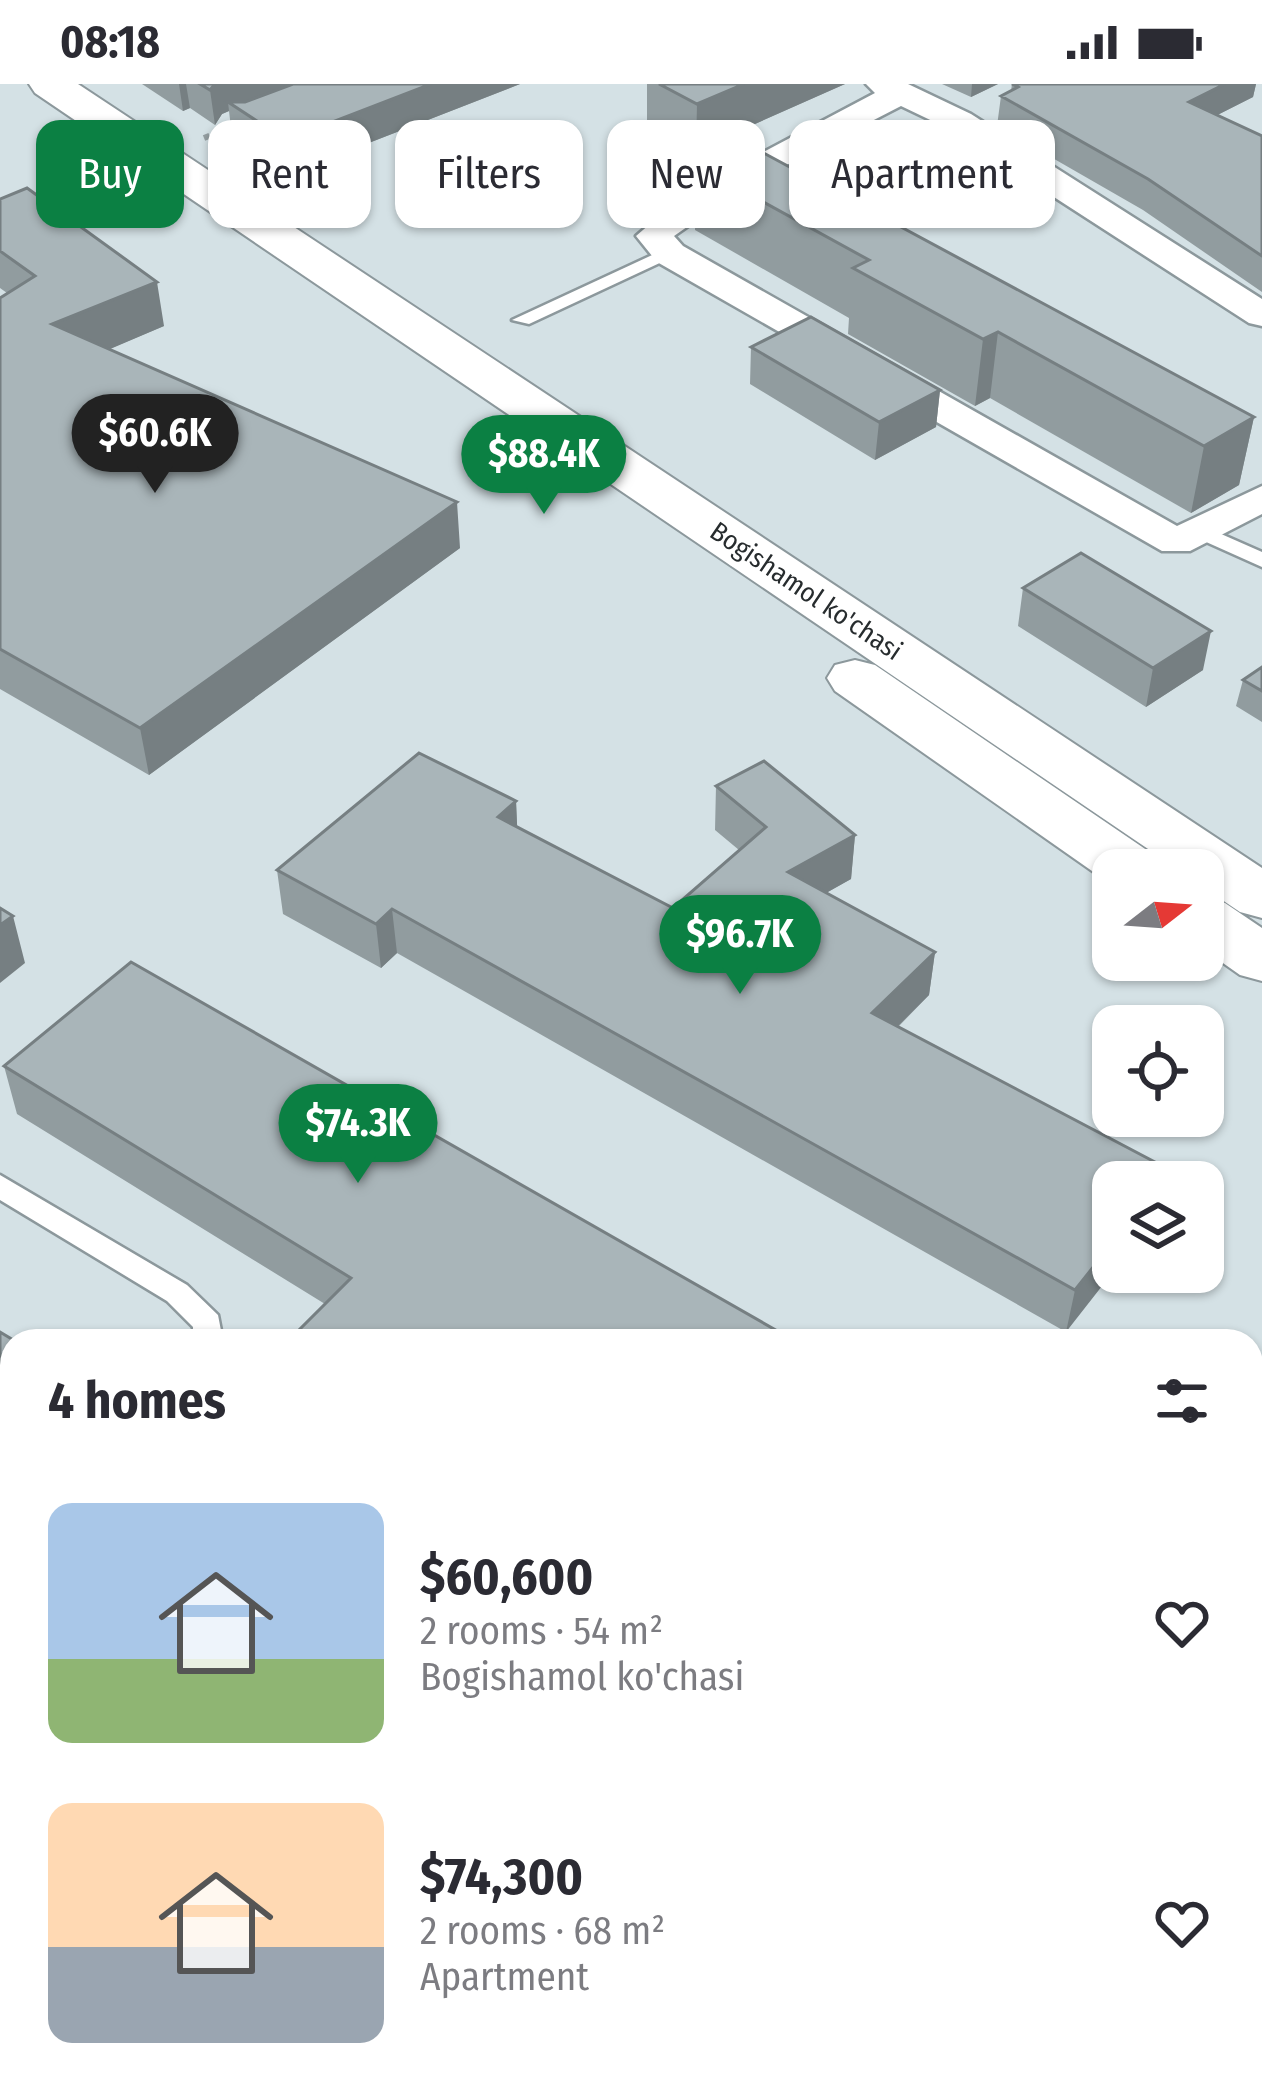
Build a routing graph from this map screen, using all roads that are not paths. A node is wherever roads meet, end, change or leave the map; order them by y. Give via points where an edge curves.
1 (27, 87) edge
2 (892, 89) edge
3 (996, 103) dead end
4 (957, 120) edge
5 (961, 120) edge
6 (1055, 182) edge
7 (670, 254) junction
8 (1262, 315) edge
9 (521, 320) dead end
10 (1262, 498) edge
11 (1202, 532) junction
12 (1262, 560) edge
13 (1103, 849) edge
14 (1262, 897) edge
15 (1224, 932) edge
16 (1262, 958) edge
17 (0, 1186) edge
18 (208, 1329) edge

1 - 13 main road, Bogishamol ko'chasi
1 - 14 main road, Bogishamol ko'chasi
2 - 4 street
2 - 7 street via 665,220 654,236
3 - 5 street
6 - 8 street
7 - 9 lane
7 - 11 street via 1176,542
10 - 11 street
11 - 12 lane
15 - 16 main road
17 - 18 lane via 177,1293

